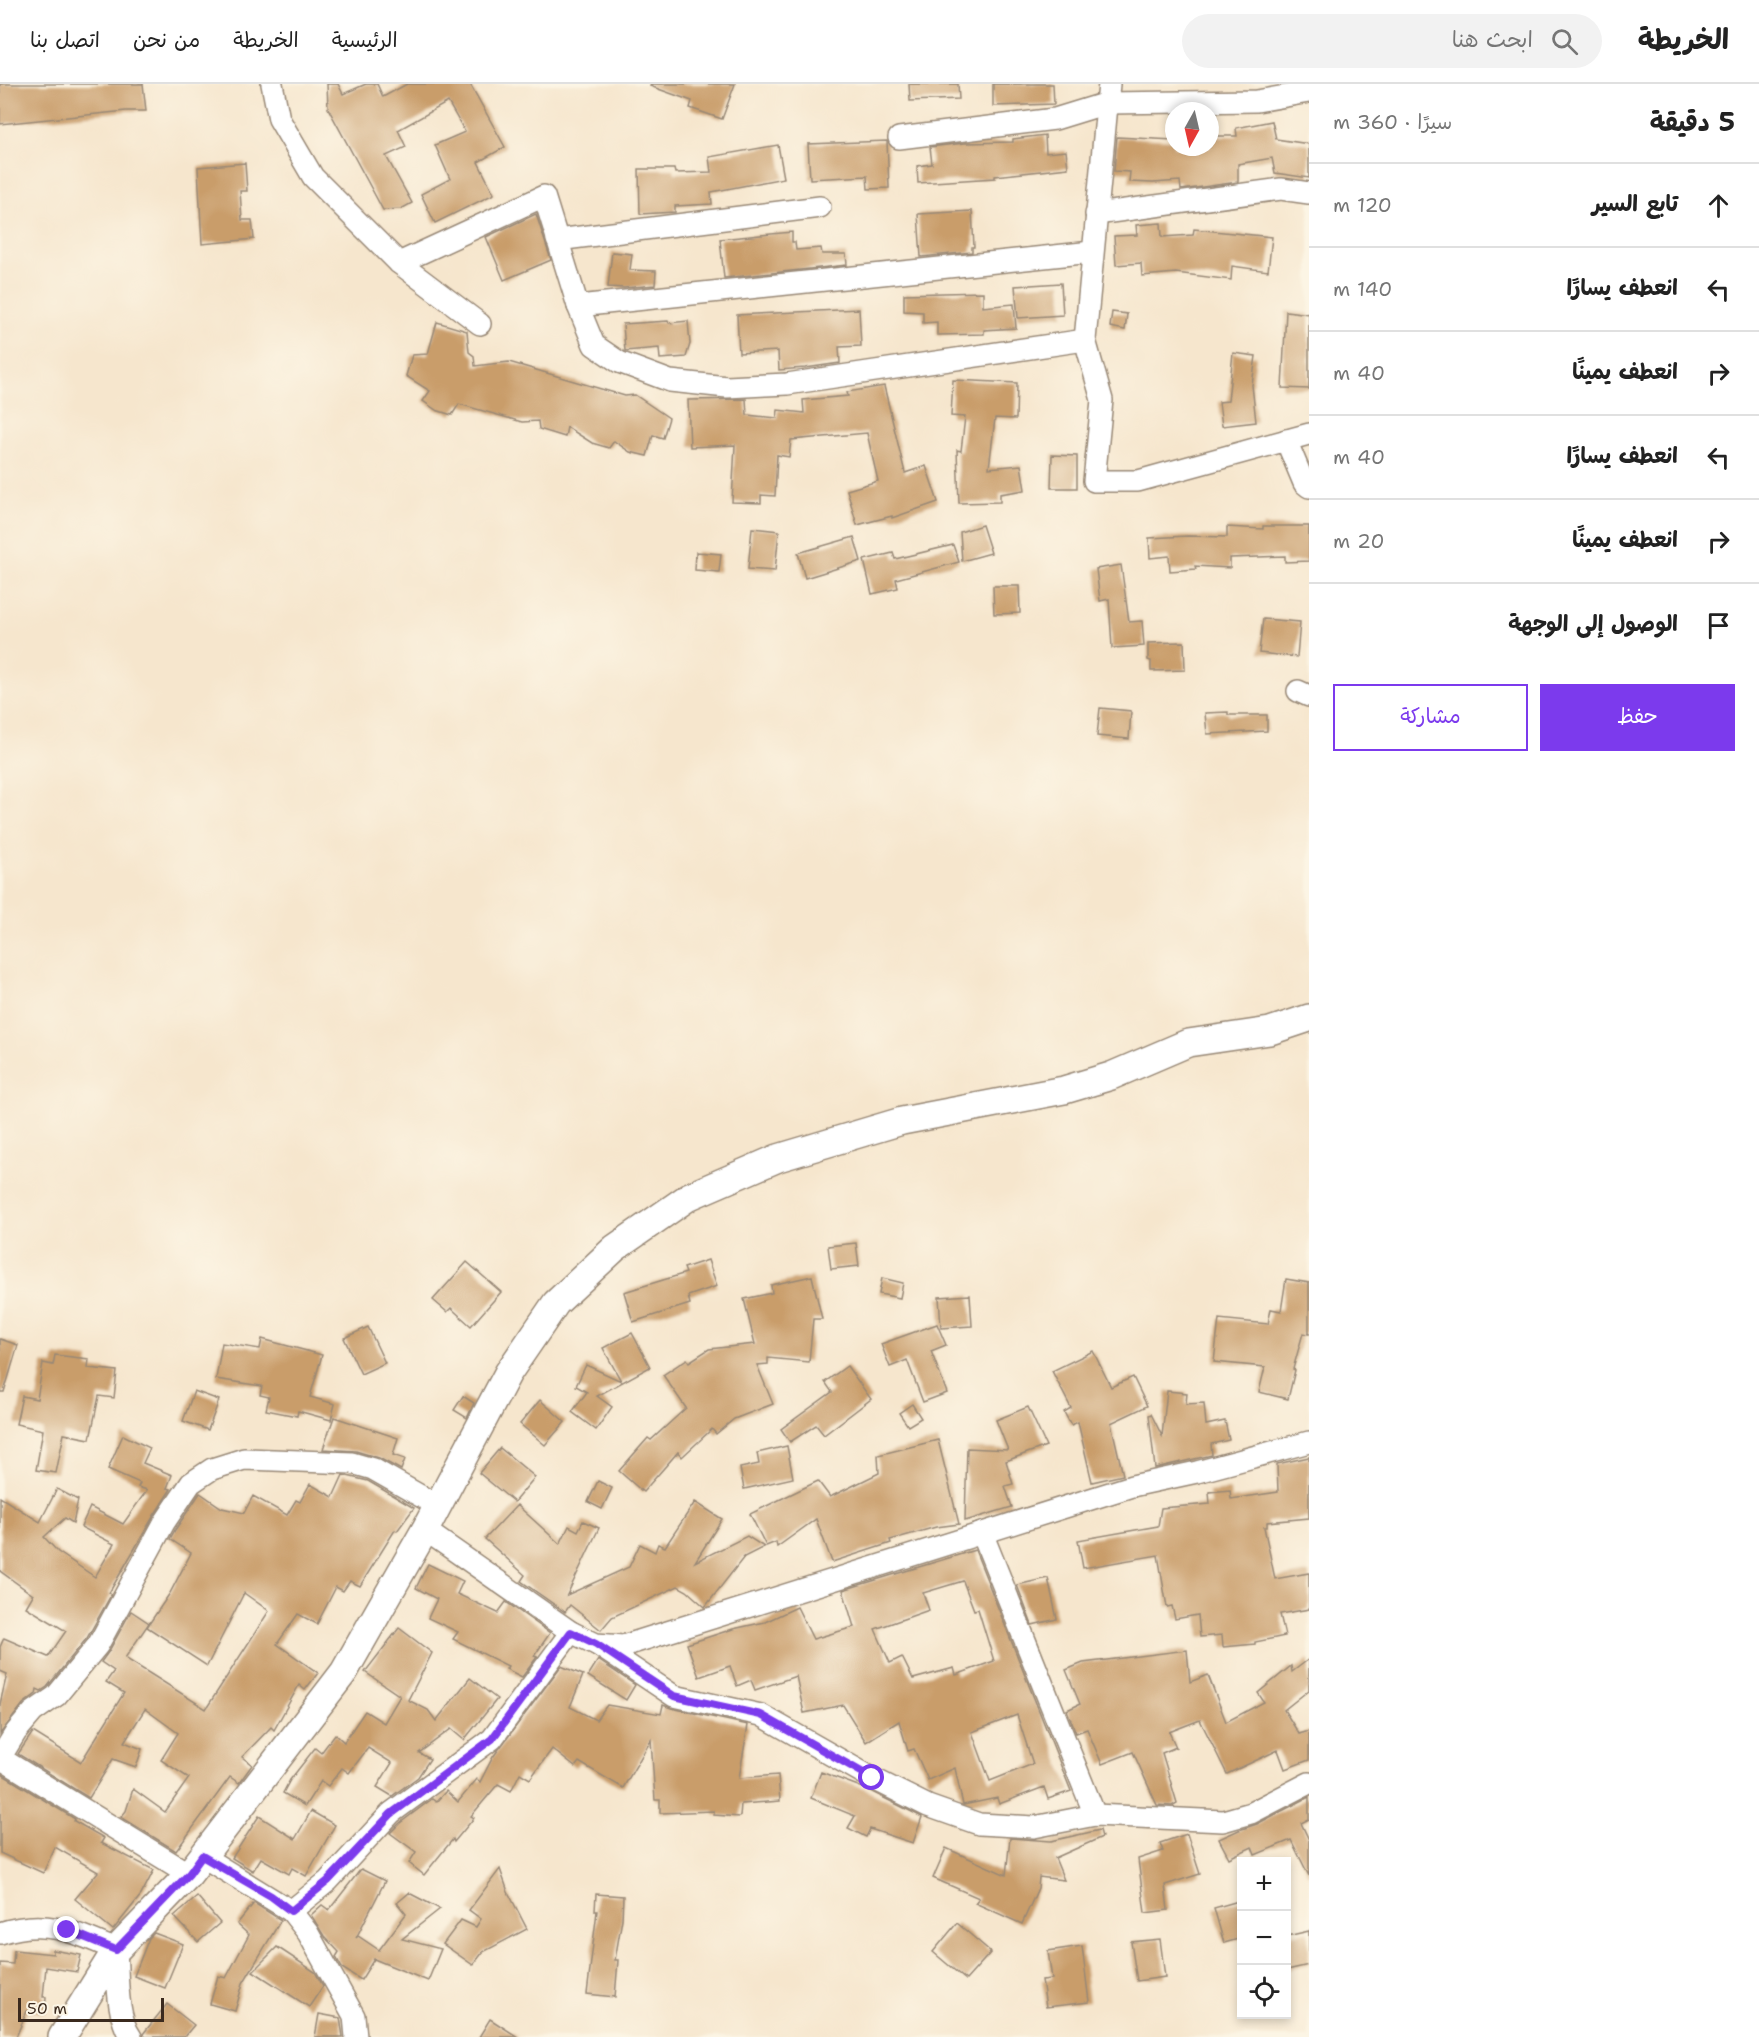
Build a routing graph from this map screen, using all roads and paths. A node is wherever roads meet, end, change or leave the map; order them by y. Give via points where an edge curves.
1 (272, 84) edge
2 (1309, 92) edge
3 (1108, 94) edge
4 (899, 138) dead end
5 (1309, 193) edge
6 (820, 207) dead end
7 (1096, 214) junction
8 (557, 240) junction
9 (1092, 252) junction
10 (399, 263) junction
11 (578, 306) junction
12 (480, 324) dead end
13 (1085, 340) junction
14 (1309, 434) edge
15 (1286, 440) junction
16 (1309, 487) edge
17 (1309, 1018) edge
18 (1309, 1442) edge
19 (438, 1506) junction
20 (426, 1530) junction
21 (982, 1533) junction
22 (571, 1632) junction
23 (596, 1644) junction
24 (1309, 1784) edge
25 (1095, 1815) junction
26 (195, 1865) junction
27 (291, 1911) junction
28 (0, 1933) edge
29 (116, 1950) junction
30 (62, 2037) edge
31 (131, 2037) edge
32 (356, 2037) edge

1 - 10 street via 279,119 313,177
2 - 3 street via 1257,100
3 - 4 street via 1054,119
3 - 7 street
5 - 7 street via 1281,189
6 - 8 street
7 - 9 street
8 - 10 street via 544,196
8 - 11 street
9 - 11 street
9 - 13 street
10 - 12 street
11 - 13 street via 594,345 619,362 670,381 727,387 787,384
13 - 15 street via 1102,400 1094,481 1138,481
14 - 15 street
15 - 16 street
17 - 19 street via 1270,1031 1188,1043 1111,1076 1064,1090 902,1121 778,1158 690,1196 615,1248 556,1303 508,1372
18 - 21 street via 1132,1486
19 - 20 street
19 - 26 street via 373,1469 352,1463 244,1459 212,1469 191,1483 164,1523 98,1645 56,1696 33,1712 16,1732 0,1758
20 - 22 street
20 - 26 street via 344,1672
21 - 23 street via 622,1646
21 - 25 street
22 - 23 street
22 - 27 street via 492,1739 391,1814 328,1881
23 - 25 street via 674,1696 761,1715 928,1806 979,1824 1034,1827
24 - 25 street via 1251,1813 1223,1821
26 - 27 street via 271,1896
26 - 29 street
27 - 32 street via 308,1933 354,2016
28 - 29 street via 40,1926 67,1930
29 - 30 street
29 - 31 street via 121,2016

